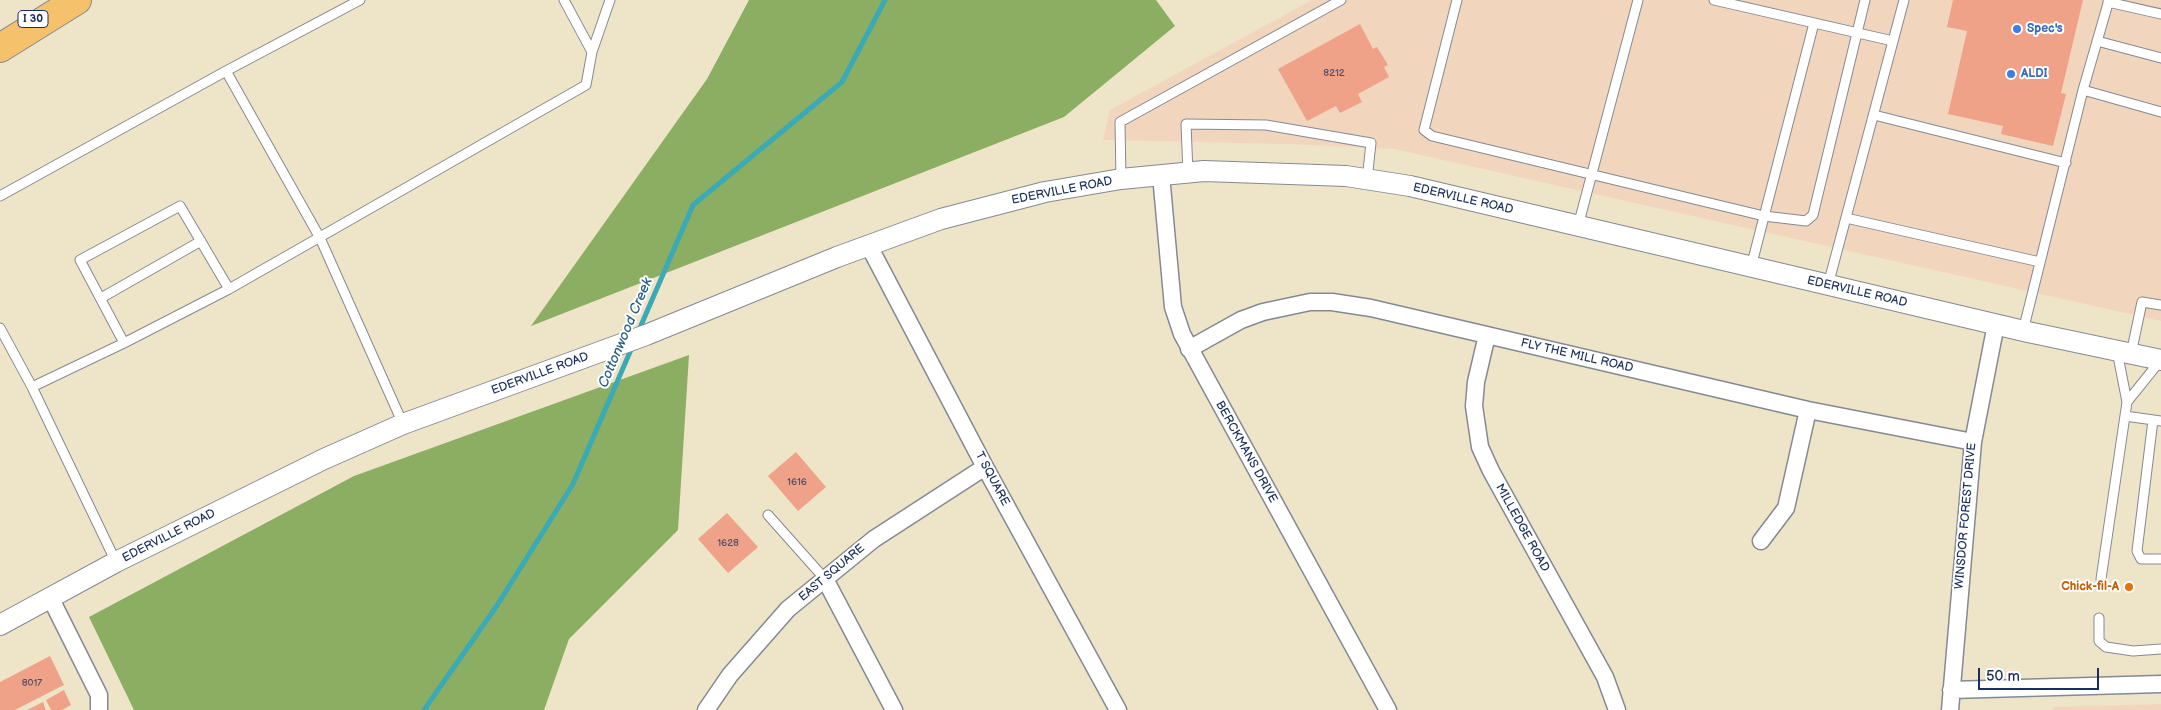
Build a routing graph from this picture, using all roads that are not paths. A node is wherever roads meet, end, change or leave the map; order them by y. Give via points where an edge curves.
1 (67, 0) edge
2 (77, 0) edge
3 (360, 0) edge
4 (564, 0) edge
5 (610, 0) edge
6 (1341, 0) edge
7 (1458, 0) edge
8 (1638, 0) edge
9 (1714, 0) edge
10 (1865, 0) edge
11 (1904, 0) edge
12 (2108, 1) edge
13 (2161, 14) edge
14 (1814, 23) junction
15 (1858, 33) junction
16 (0, 37) edge
17 (1893, 41) junction
18 (2097, 41) junction
19 (0, 48) edge
20 (592, 52) junction
21 (2161, 58) edge
22 (226, 71) junction
23 (2084, 90) junction
24 (2161, 112) edge
25 (1874, 114) junction
26 (2066, 163) junction
27 (1188, 172) junction
28 (1592, 173) junction
29 (1161, 175) junction
30 (1121, 179) junction
31 (1367, 180) junction
32 (0, 196) edge
33 (1764, 216) junction
34 (1846, 218) junction
35 (1578, 226) junction
36 (320, 238) junction
37 (201, 241) junction
38 (869, 246) junction
39 (2040, 262) junction
40 (1751, 267) junction
41 (1828, 285) junction
42 (229, 289) junction
43 (101, 298) junction
44 (2161, 305) edge
45 (1996, 324) junction
46 (0, 328) edge
47 (2023, 331) junction
48 (1487, 335) junction
49 (124, 343) junction
50 (1189, 349) junction
51 (2124, 352) junction
52 (2160, 360) edge
53 (32, 387) junction
54 (2127, 402) junction
55 (1808, 410) junction
56 (2125, 416) junction
57 (2157, 421) edge
58 (403, 424) junction
59 (1973, 442) junction
60 (985, 467) junction
61 (768, 515) dead end
62 (1761, 541) dead end
63 (2161, 559) edge
64 (116, 562) junction
65 (825, 579) junction
66 (2101, 579) dead end
67 (51, 599) junction
68 (2099, 618) dead end
69 (0, 625) edge
70 (2161, 649) edge
71 (2161, 684) edge
72 (1951, 690) junction
73 (1114, 709) edge
74 (99, 710) edge
75 (706, 710) edge
76 (894, 710) edge
77 (1388, 710) edge
78 (1617, 710) edge
79 (1950, 710) edge

1 - 16 highway, I 30
2 - 19 highway
3 - 22 lane
4 - 20 lane
5 - 20 lane
6 - 30 lane via 1120,122
7 - 28 lane via 1424,130 1432,136
8 - 28 lane
9 - 14 lane
10 - 15 lane
11 - 17 lane
12 - 13 lane
12 - 18 lane
14 - 15 lane
14 - 33 lane
15 - 17 lane
15 - 33 lane via 1813,215 1806,221
17 - 25 lane
18 - 21 lane
18 - 23 lane
20 - 36 lane via 586,85
22 - 32 lane
22 - 36 lane
23 - 24 lane
23 - 26 lane
25 - 26 lane
25 - 34 lane
26 - 39 lane
27 - 29 street, EDERVILLE ROAD
27 - 31 street, EDERVILLE ROAD via 1302,174
27 - 31 lane via 1186,124 1266,125 1371,143
28 - 33 lane
28 - 35 lane
29 - 30 street, EDERVILLE ROAD
29 - 50 street, BERCKMANS DRIVE via 1173,307
30 - 38 street, EDERVILLE ROAD via 1045,192 941,219
31 - 35 street, EDERVILLE ROAD via 1410,186
33 - 40 lane
34 - 39 lane
34 - 41 lane
35 - 40 street, EDERVILLE ROAD
36 - 42 lane
36 - 58 lane
37 - 42 lane
37 - 43 lane
37 - 43 lane via 180,206 80,260
38 - 58 street, EDERVILLE ROAD
38 - 60 street, T SQUARE
39 - 47 lane
40 - 41 street, EDERVILLE ROAD
41 - 45 street, EDERVILLE ROAD
42 - 49 lane
43 - 49 lane
44 - 51 lane via 2142,302
45 - 47 street, EDERVILLE ROAD
45 - 59 street, WINSDOR FOREST DRIVE
46 - 53 lane
47 - 51 street, EDERVILLE ROAD
48 - 50 street, FLY THE MILL ROAD via 1364,307 1310,302 1241,320
48 - 55 street, FLY THE MILL ROAD
48 - 78 street, MILLEDGE ROAD via 1475,390 1480,447 1605,677
49 - 53 lane
50 - 77 street, BERCKMANS DRIVE
51 - 52 street, EDERVILLE ROAD
51 - 54 lane
52 - 54 lane
53 - 64 lane
54 - 56 lane
55 - 59 street, FLY THE MILL ROAD
55 - 62 street via 1786,508
56 - 57 lane
56 - 66 lane
57 - 63 lane via 2137,551 2141,559
58 - 64 street, EDERVILLE ROAD via 324,459
59 - 72 street, WINSDOR FOREST DRIVE
60 - 65 street, EAST SQUARE via 874,539
60 - 73 street, T SQUARE
61 - 65 lane
64 - 67 street, EDERVILLE ROAD
65 - 75 street, EAST SQUARE via 788,609 730,675
65 - 76 street
67 - 69 street, EDERVILLE ROAD
67 - 74 street via 99,695
68 - 70 lane via 2099,641 2106,647 2133,651
71 - 72 street
72 - 79 street, WINSDOR FOREST DRIVE

